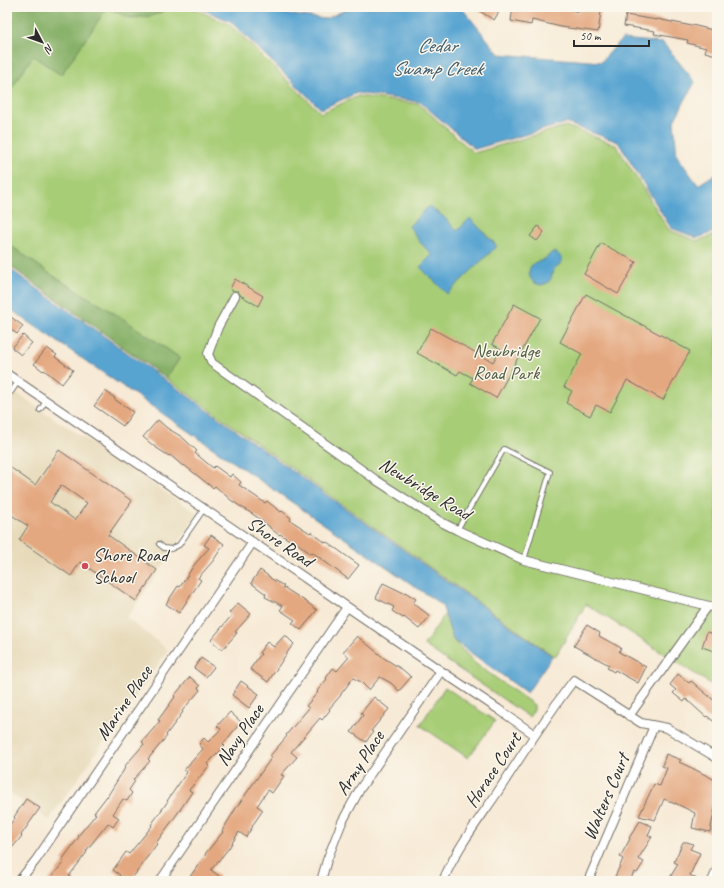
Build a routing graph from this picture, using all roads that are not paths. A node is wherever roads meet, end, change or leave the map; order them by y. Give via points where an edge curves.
1 (234, 296) dead end
2 (7, 374) edge
3 (18, 382) junction
4 (12, 392) dead end
5 (46, 401) junction
6 (40, 410) dead end
7 (204, 509) junction
8 (457, 530) junction
9 (253, 542) junction
10 (158, 544) dead end
11 (524, 560) junction
12 (708, 606) junction
13 (347, 607) junction
14 (717, 608) edge
15 (441, 671) junction
16 (629, 716) junction
17 (654, 726) junction
18 (535, 735) junction
19 (717, 758) edge
20 (717, 870) edge
21 (19, 881) edge
22 (160, 881) edge
23 (321, 881) edge
24 (443, 881) edge
25 (588, 881) edge
26 (712, 881) edge

1 - 8 street, Newbridge Road via 208,354 212,363 376,480
2 - 3 street, Shore Road
3 - 4 lane
3 - 5 street, Shore Road
5 - 6 lane
5 - 7 street, Shore Road
7 - 9 street, Shore Road
7 - 10 lane via 179,545 171,549
8 - 11 street, Newbridge Road
8 - 11 lane via 504,449 550,472
9 - 13 street, Shore Road
9 - 21 street, Marine Place via 36,860
11 - 12 street, Newbridge Road
12 - 14 street, Newbridge Road
12 - 16 street
13 - 15 street, Shore Road
13 - 22 street, Navy Place
15 - 18 street, Shore Road
15 - 23 street, Army Place via 360,789 342,822
16 - 17 street via 641,723
16 - 18 street, Horace Court via 574,680
17 - 19 street via 668,728
17 - 25 street, Walters Court
18 - 24 street, Horace Court via 459,849
20 - 26 street

